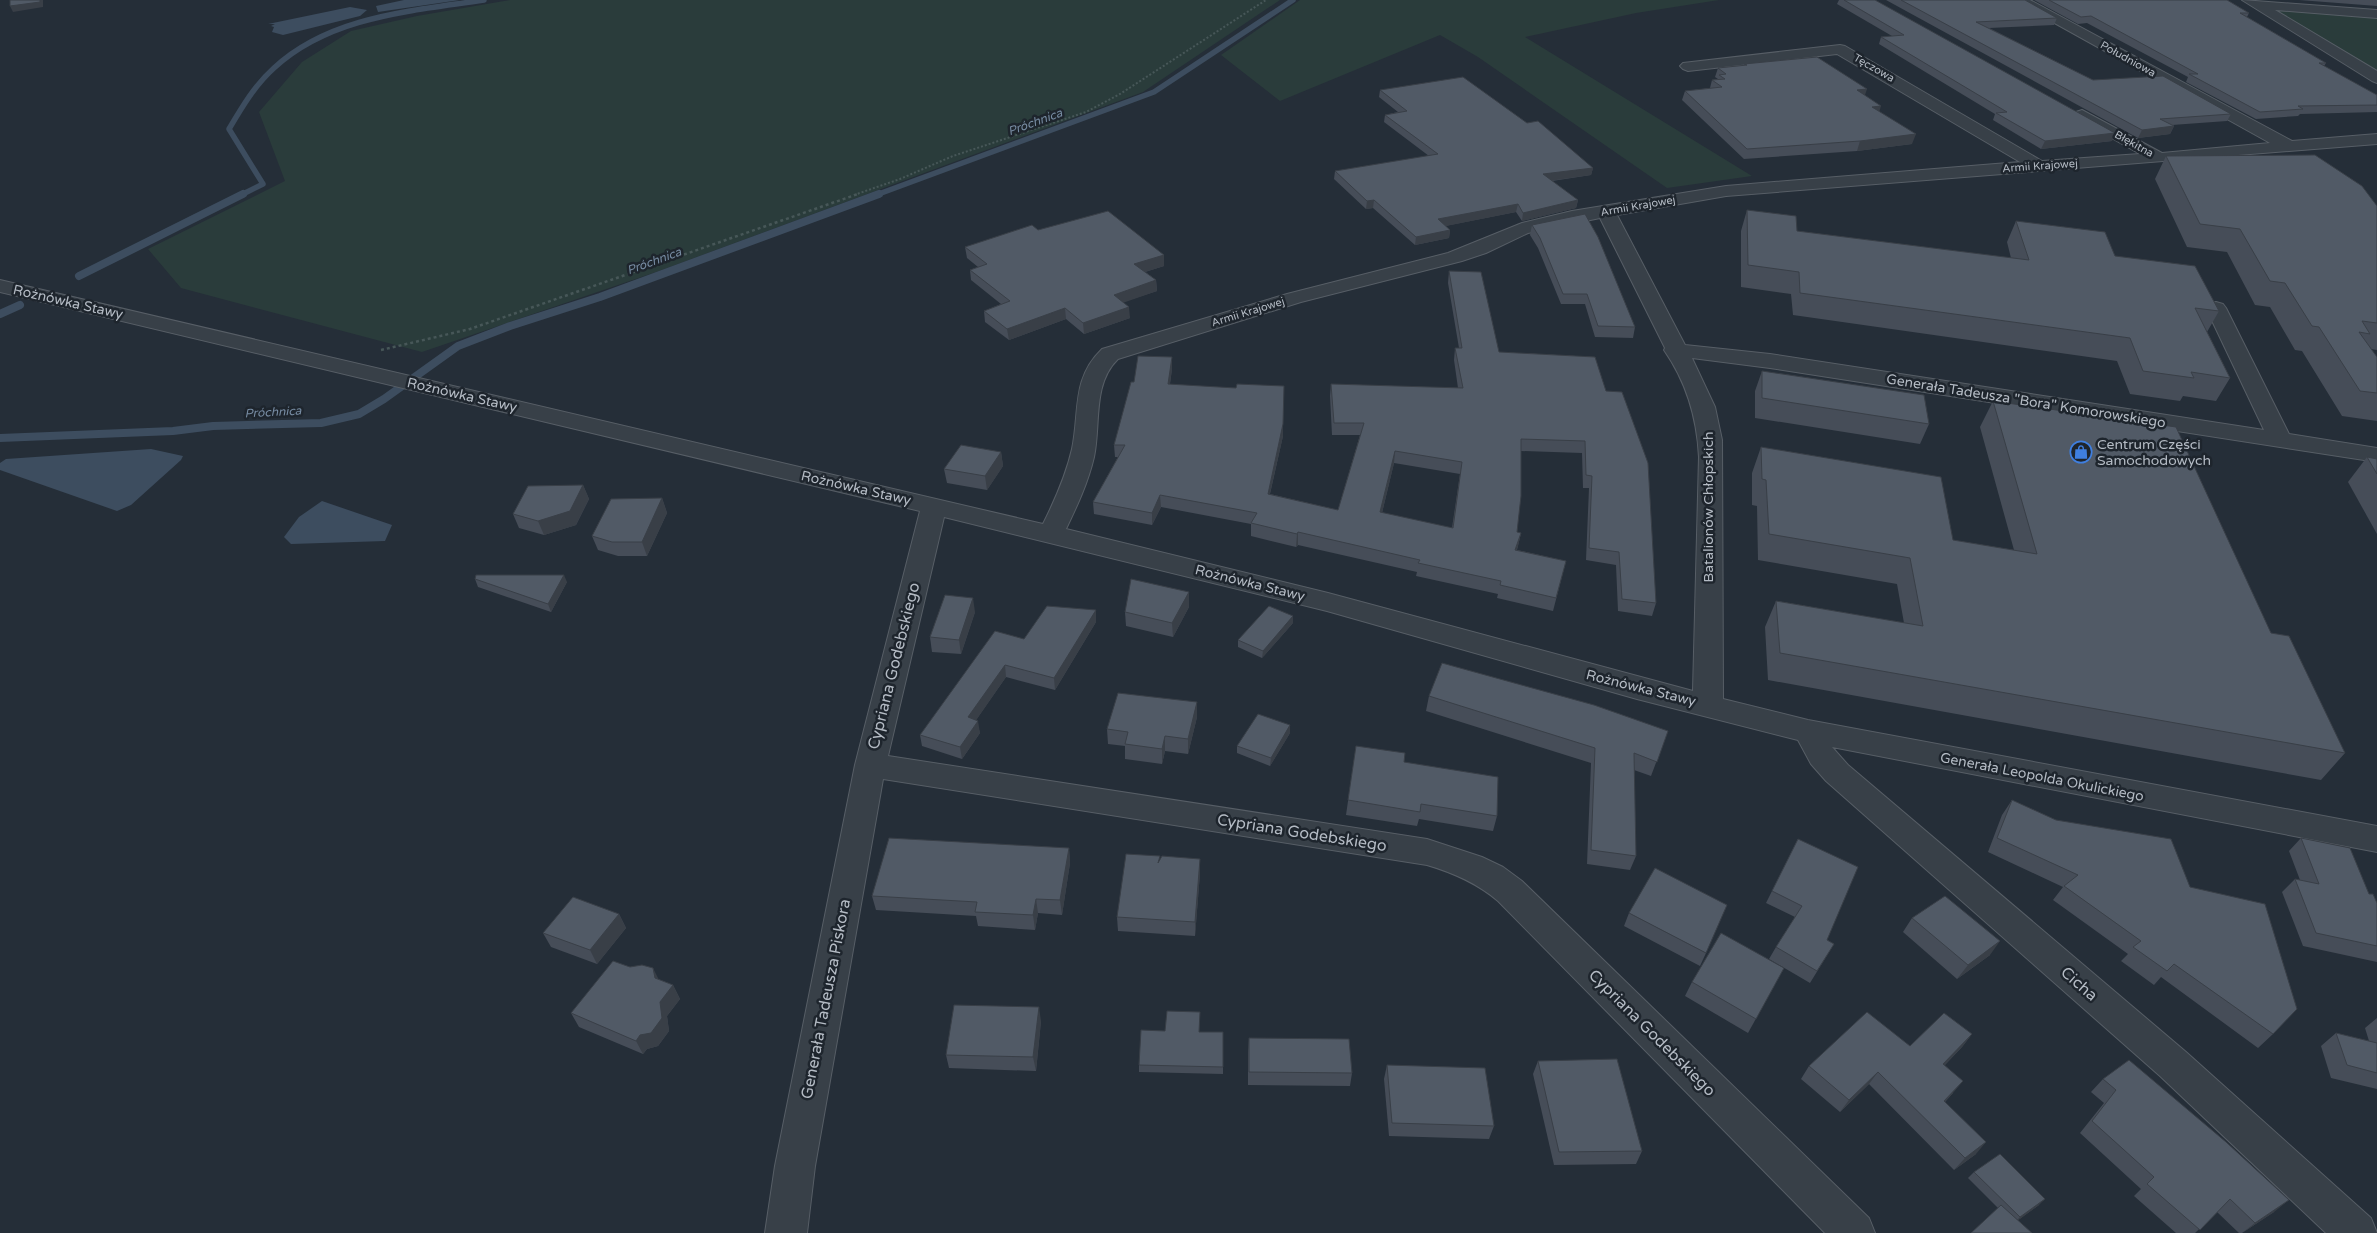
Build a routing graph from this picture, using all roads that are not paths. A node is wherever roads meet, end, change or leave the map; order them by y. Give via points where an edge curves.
1 (2020, 0) edge
2 (2253, 2) edge
3 (2377, 14) edge
4 (1688, 66) dead end
5 (2377, 78) edge
6 (2068, 108) edge
7 (2377, 139) edge
8 (2288, 146) junction
9 (2159, 158) junction
10 (2039, 166) junction
11 (1606, 212) junction
12 (0, 286) edge
13 (2216, 308) edge
14 (1675, 350) junction
15 (2280, 440) junction
16 (2377, 455) edge
17 (934, 506) junction
18 (1052, 534) junction
19 (1708, 705) junction
20 (1808, 731) junction
21 (870, 765) junction
22 (2377, 839) edge
23 (786, 1233) edge
24 (1854, 1233) edge
25 (2356, 1233) edge

1 - 8 street, Południowa
2 - 3 street
2 - 5 street
4 - 10 street, Tęczowa via 1840,49
6 - 9 street, Błękitna
7 - 8 street, Armii Krajowej
8 - 9 street, Armii Krajowej
9 - 10 street, Armii Krajowej
10 - 11 street, Armii Krajowej via 1735,190
11 - 14 street, Batalionów Chłopskich
11 - 18 street, Armii Krajowej via 1522,229 1479,249 1294,298 1110,354 1095,369 1084,446 1072,492
12 - 17 street, Rożnówka Stawy
13 - 15 street
14 - 15 street, Generała Tadeusza "Bora" Komorowskiego via 1770,361
14 - 19 street, Batalionów Chłopskich via 1702,401 1710,454
15 - 16 street, Generała Tadeusza "Bora" Komorowskiego
17 - 18 street, Rożnówka Stawy
17 - 21 street, Cypriana Godebskiego
18 - 19 street, Rożnówka Stawy via 1328,602
19 - 20 street, Generała Leopolda Okulickiego
20 - 22 street, Generała Leopolda Okulickiego
20 - 25 street, Cicha via 1822,756 1837,773 2173,1064
21 - 23 street, Generała Tadeusza Piskora via 795,1166
21 - 24 street, Cypriana Godebskiego via 1427,852 1478,868 1510,891

